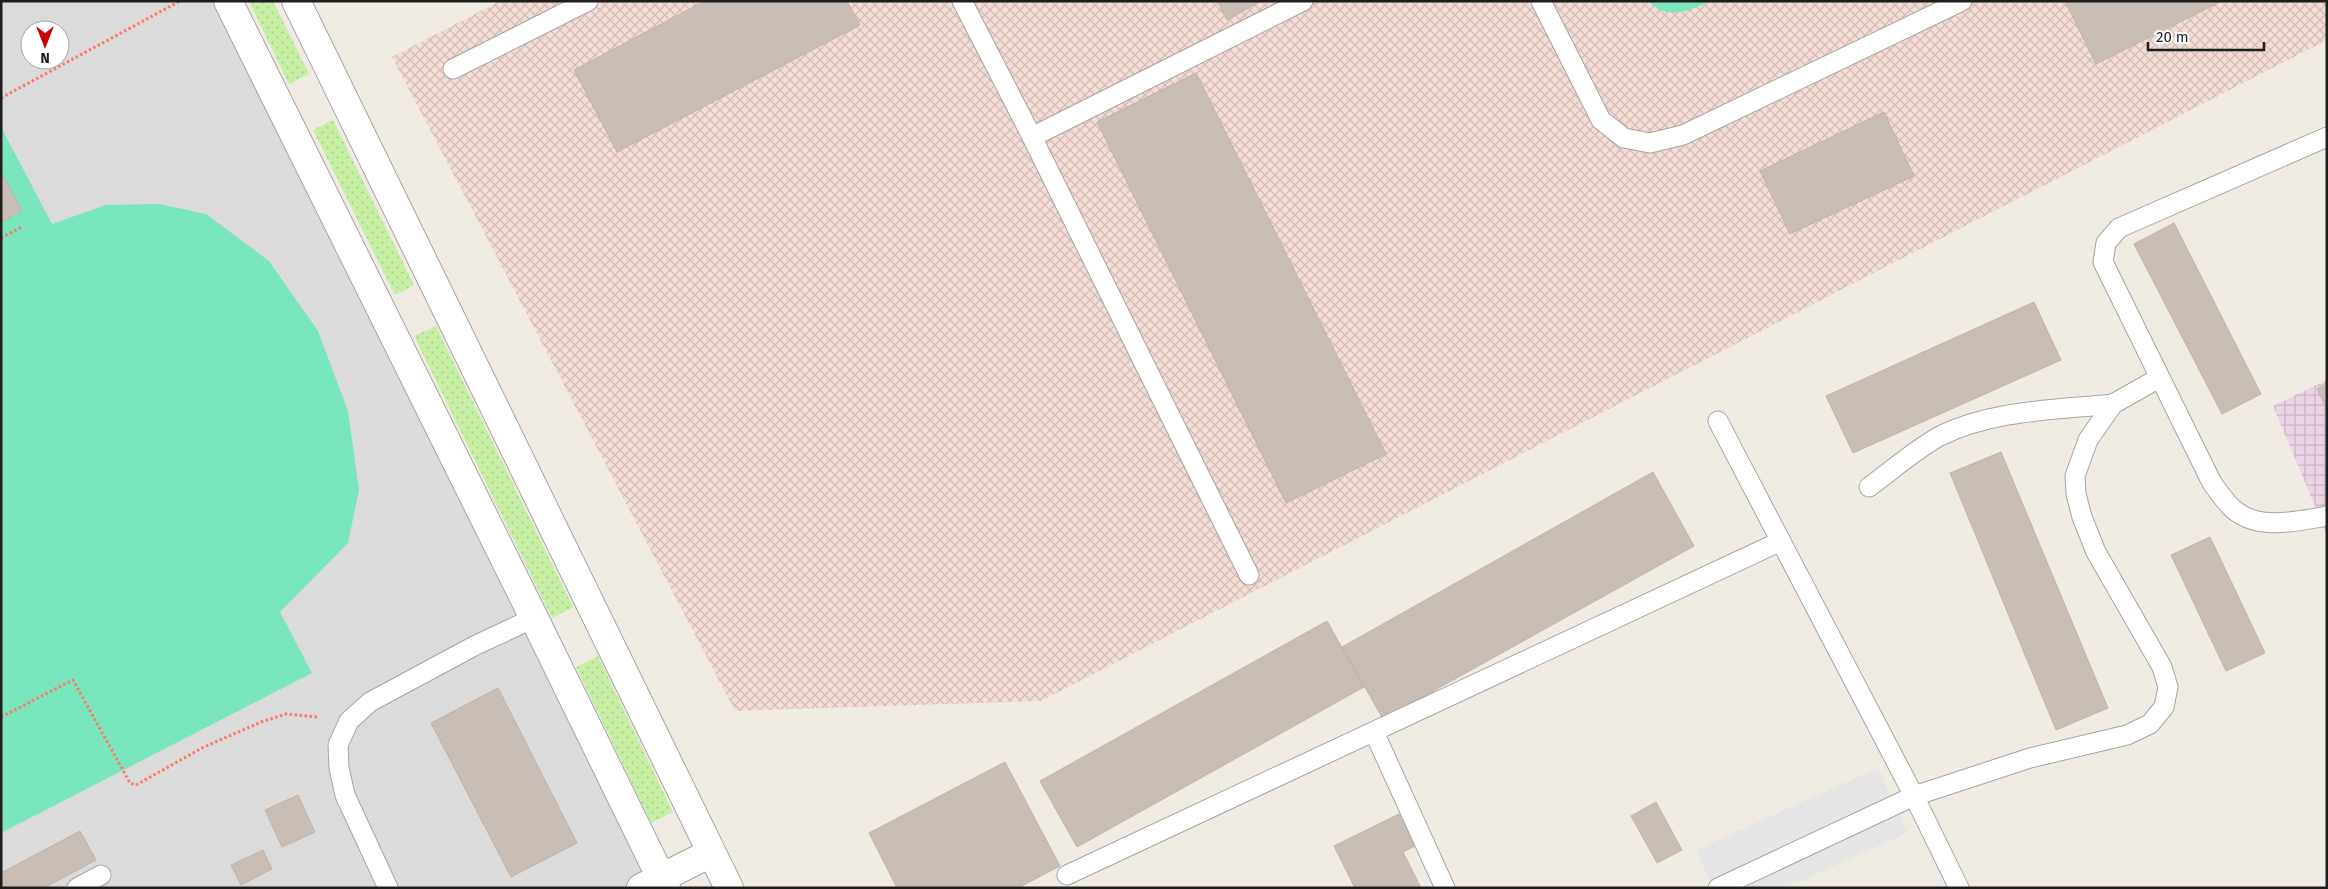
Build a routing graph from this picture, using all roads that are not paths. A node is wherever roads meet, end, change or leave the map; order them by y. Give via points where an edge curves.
1 (228, 1) edge
2 (296, 1) edge
3 (588, 1) edge
4 (962, 1) edge
5 (1303, 1) edge
6 (1541, 1) edge
7 (1962, 1) edge
8 (453, 69) dead end
9 (1032, 137) junction
10 (2327, 138) edge
11 (2159, 378) junction
12 (2113, 404) junction
13 (1718, 422) dead end
14 (1869, 487) dead end
15 (2327, 516) edge
16 (1781, 541) junction
17 (1249, 575) dead end
18 (534, 618) junction
19 (1374, 732) junction
20 (1914, 796) junction
21 (711, 853) junction
22 (1067, 875) dead end
23 (101, 876) dead end
24 (656, 885) edge
25 (77, 888) edge
26 (388, 888) edge
27 (728, 888) edge
28 (1445, 888) edge
29 (1718, 888) edge
30 (1958, 888) edge

1 - 18 street
2 - 21 street
3 - 8 lane
4 - 9 lane
5 - 9 lane
6 - 7 lane via 1601,120 1624,138 1650,143 1683,135
9 - 17 lane
10 - 11 lane via 2119,228 2106,243 2103,262
11 - 12 lane
11 - 15 lane via 2212,483 2232,508 2256,521 2286,523
12 - 14 lane via 1992,418 1962,427 1939,437
12 - 20 lane via 2088,440 2075,476 2076,494 2096,552 2162,666 2168,687 2164,707 2150,724 2127,735 2030,758
13 - 16 lane
16 - 19 lane
16 - 20 lane
18 - 24 street
18 - 26 lane via 370,702 349,721 338,745 345,795
19 - 22 lane
19 - 28 lane
20 - 29 lane
20 - 30 lane
21 - 24 street
21 - 27 street
23 - 25 lane

